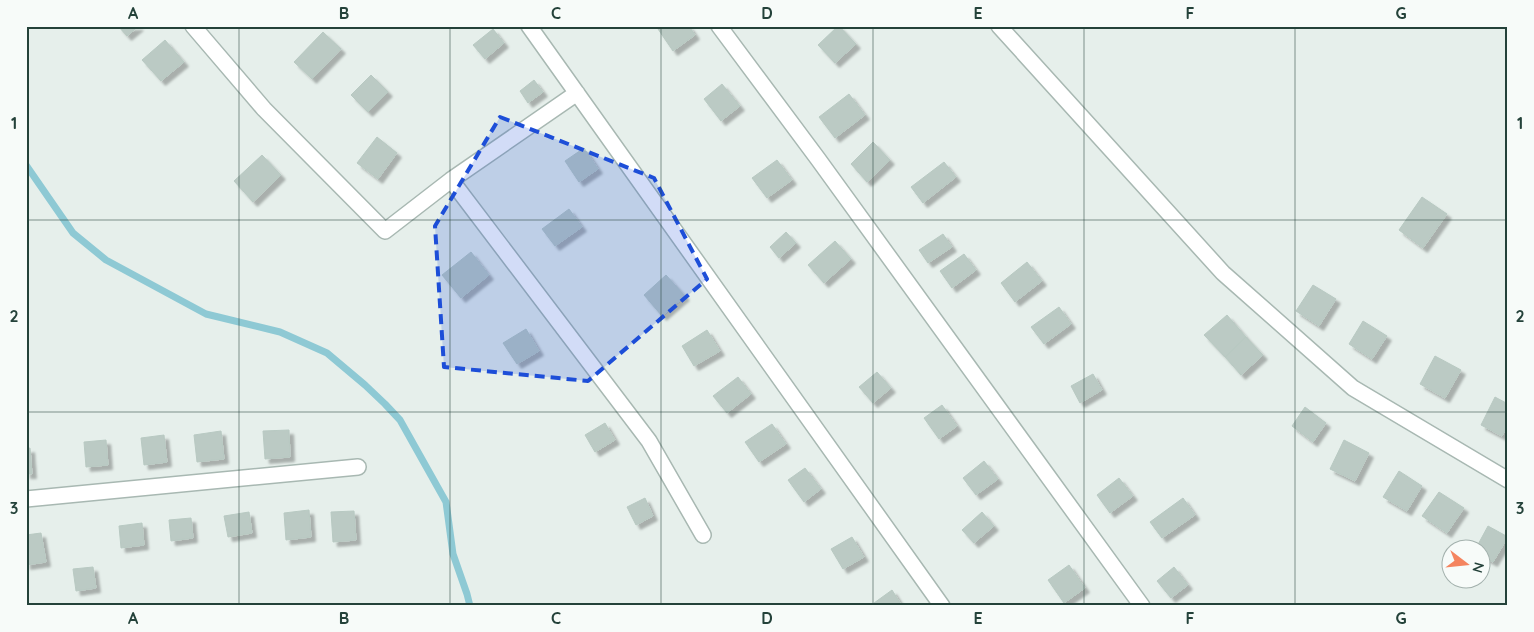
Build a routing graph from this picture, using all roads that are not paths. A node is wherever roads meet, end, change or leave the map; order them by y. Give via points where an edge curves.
1 (194, 26) edge
2 (529, 26) edge
3 (719, 26) edge
4 (999, 26) edge
5 (577, 93) junction
6 (451, 180) junction
7 (358, 467) dead end
8 (1508, 480) edge
9 (26, 499) edge
10 (703, 535) dead end
11 (942, 606) edge
12 (1142, 606) edge

1 - 6 street via 264,109 384,231
2 - 5 street
3 - 12 street
4 - 8 street via 1223,273 1352,388
5 - 6 street
5 - 11 street
6 - 10 street via 649,441
7 - 9 street

